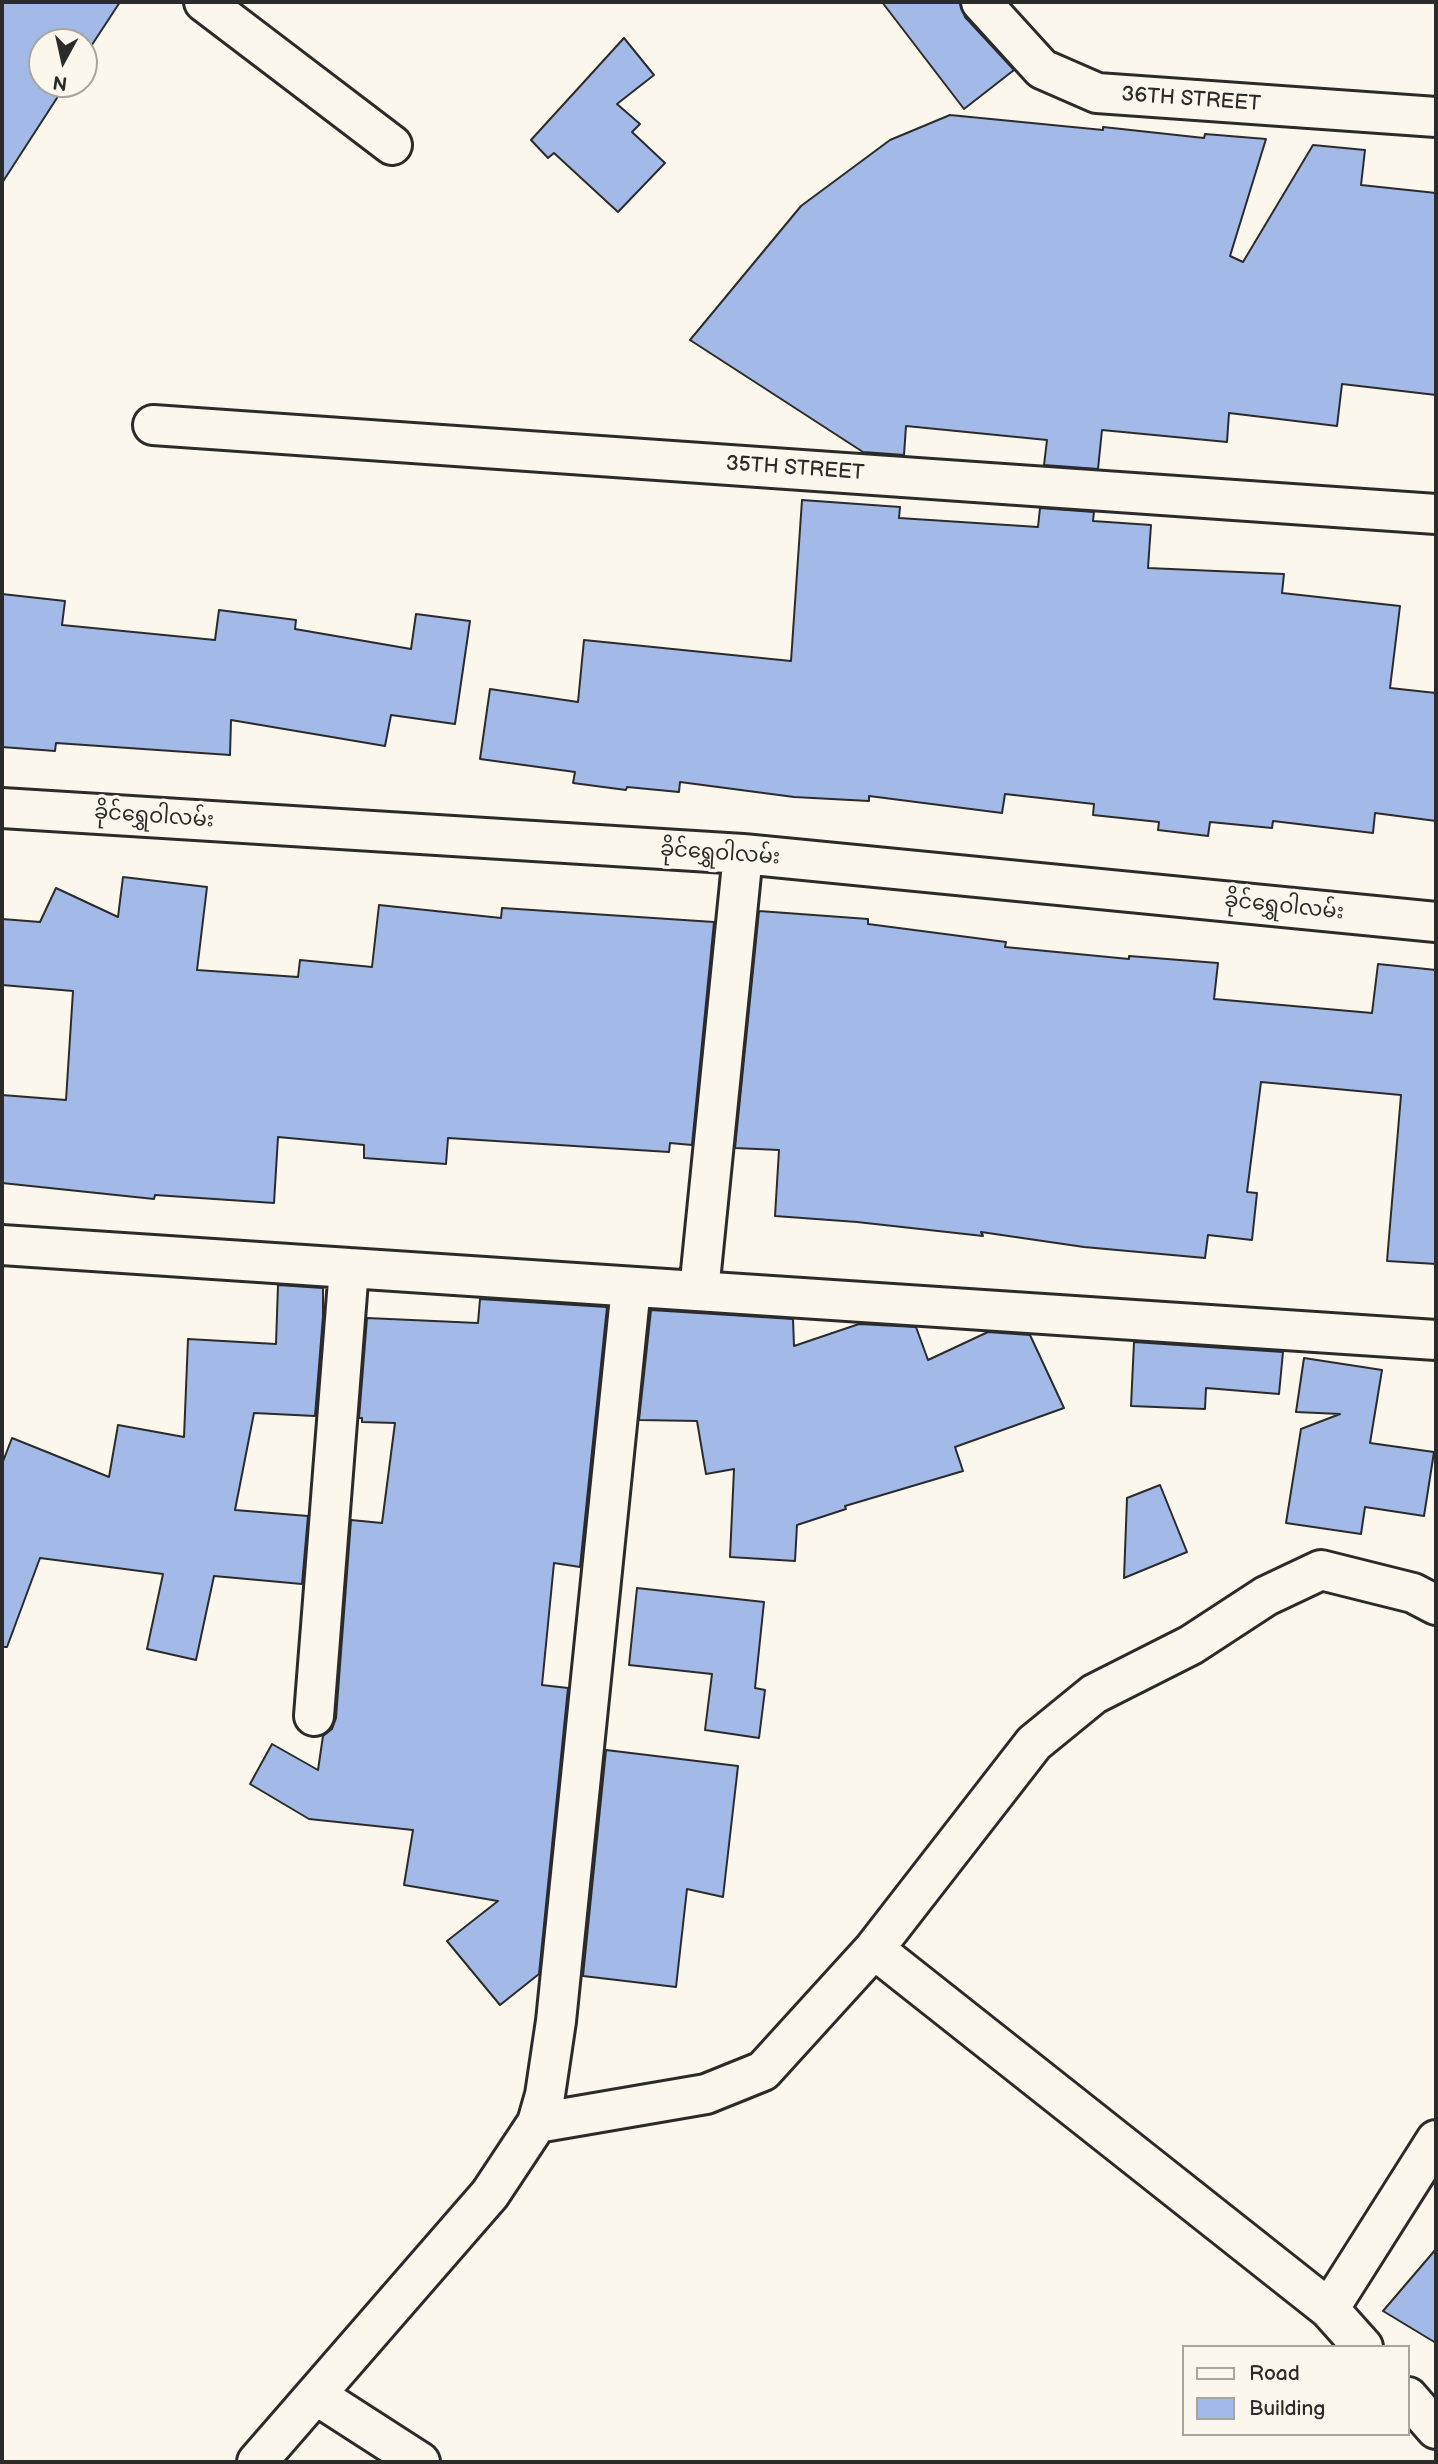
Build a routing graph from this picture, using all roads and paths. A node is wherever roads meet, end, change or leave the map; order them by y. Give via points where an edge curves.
1 (204, 2) edge
2 (981, 2) edge
3 (1436, 117) edge
4 (392, 145) dead end
5 (153, 425) dead end
6 (1436, 514) edge
7 (2, 808) edge
8 (743, 854) junction
9 (1436, 922) edge
10 (2, 1245) edge
11 (349, 1268) junction
12 (631, 1287) junction
13 (699, 1291) junction
14 (1436, 1340) edge
15 (1436, 1605) edge
16 (314, 1716) dead end
17 (874, 1949) junction
18 (537, 2123) junction
19 (1436, 2140) edge
20 (1329, 2309) junction
21 (1361, 2345) edge
22 (316, 2395) junction
23 (1410, 2400) edge
24 (1436, 2429) edge
25 (257, 2462) edge
26 (420, 2462) edge

1 - 4 street
2 - 3 street, 36TH STREET via 1042,69 1097,93
5 - 6 street, 35TH STREET
7 - 8 street, ခိုင်ရွှေဝါလမ်း
8 - 9 street, ခိုင်ရွှေဝါလမ်း
8 - 13 street
10 - 11 street
11 - 12 street
11 - 16 street
12 - 13 street
12 - 18 street via 556,2021
13 - 14 street
15 - 17 street via 1413,1592 1321,1570 1266,1596 1191,1645 1094,1694 1034,1743
17 - 18 street via 763,2071 706,2094
17 - 20 street
18 - 22 street via 490,2193
19 - 20 street
20 - 21 street
22 - 25 street
22 - 26 street
23 - 24 street

